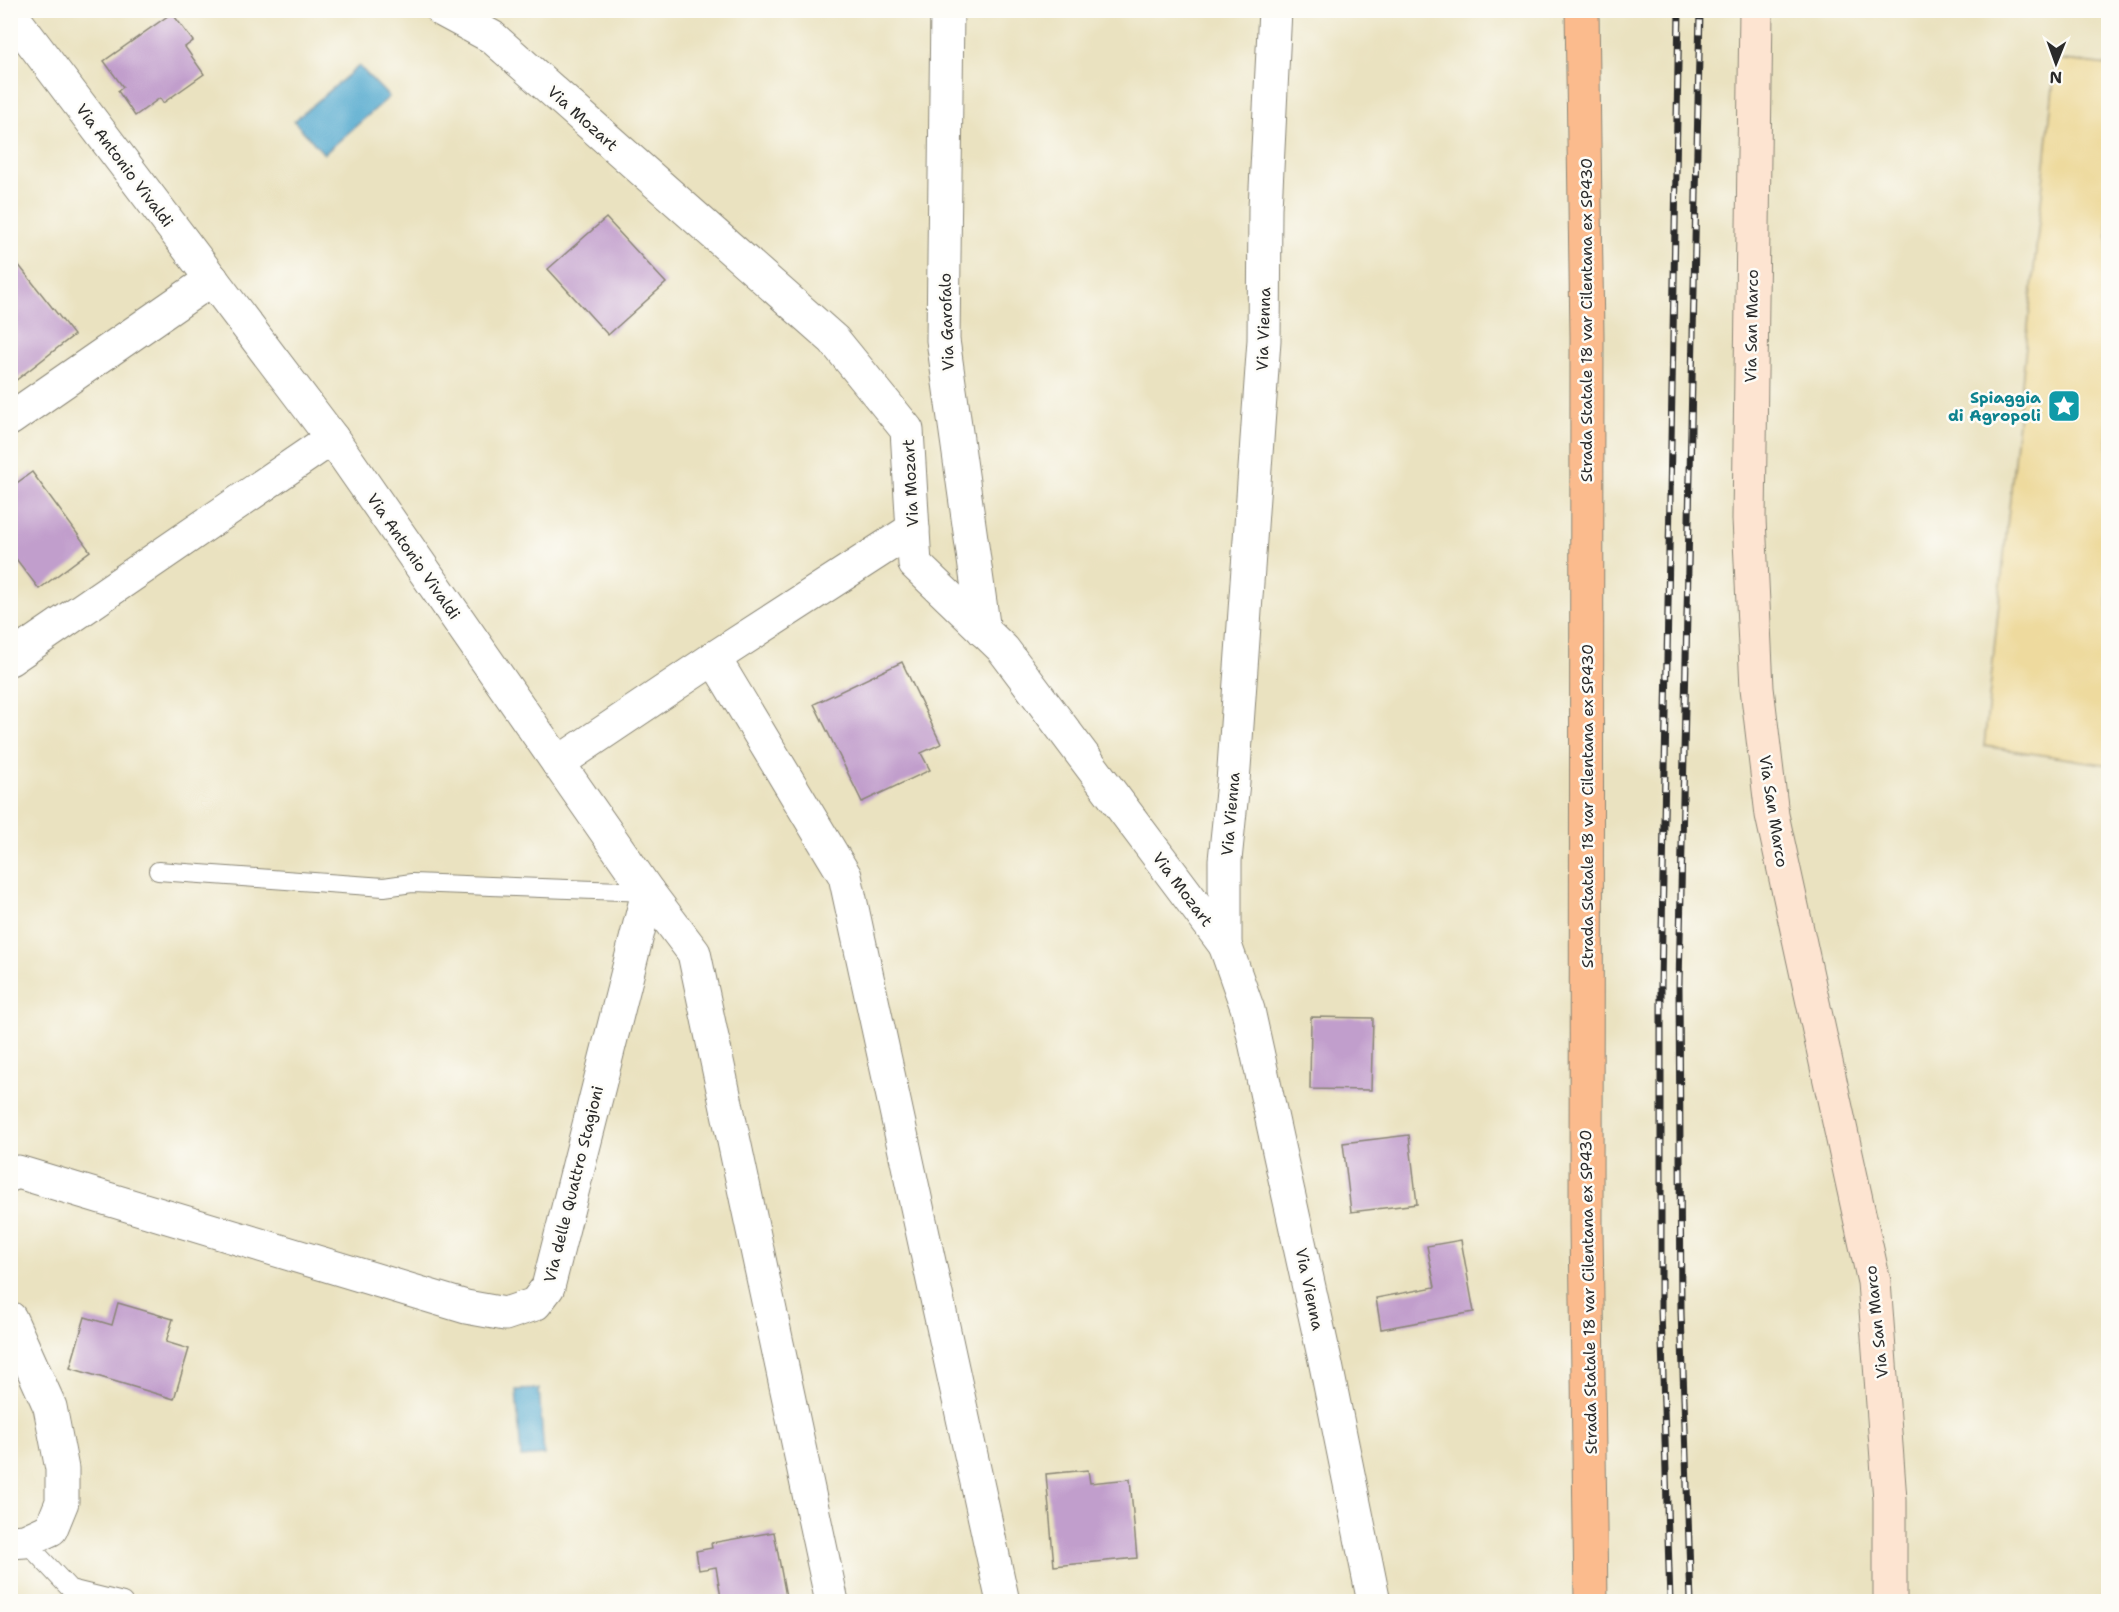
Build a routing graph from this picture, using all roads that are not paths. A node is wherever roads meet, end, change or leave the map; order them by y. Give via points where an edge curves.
1 (442, 10) edge
2 (947, 10) edge
3 (1275, 10) edge
4 (1582, 10) edge
5 (1756, 10) edge
6 (10, 13) edge
7 (212, 279) junction
8 (10, 419) edge
9 (332, 438) junction
10 (913, 529) junction
11 (984, 631) junction
12 (714, 658) junction
13 (10, 659) edge
14 (558, 763) junction
15 (158, 871) dead end
16 (648, 892) junction
17 (1225, 945) junction
18 (10, 1175) edge
19 (10, 1318) edge
20 (18, 1541) edge
21 (123, 1602) edge
22 (832, 1602) edge
23 (1003, 1602) edge
24 (1374, 1602) edge
25 (1591, 1602) edge
26 (1890, 1602) edge

1 - 10 street, Via Mozart via 492,37 834,340 907,430
2 - 11 street, Via Garofalo via 944,340
3 - 17 street, Via Vienna via 1265,208 1264,340 1225,860
4 - 25 highway, Strada Statale 18 var Cilentana ex SP430 via 1587,336 1586,1225
5 - 26 main road, Via San Marco via 1749,519 1757,688 1772,815 1875,1282 1890,1500
6 - 7 street, Via Antonio Vivaldi
7 - 8 street
7 - 9 street, Via Antonio Vivaldi
9 - 13 street
9 - 14 street, Via Antonio Vivaldi
10 - 11 street, Via Mozart via 915,564
10 - 12 street
11 - 17 street, Via Mozart via 1003,649
12 - 14 street
12 - 23 street via 845,876
14 - 16 street
15 - 16 lane via 384,887 412,884
16 - 18 street, Via delle Quattro Stagioni via 548,1287 535,1304 505,1314 466,1307 18,1173
16 - 22 street via 694,952
17 - 24 street, Via Vienna via 1248,1010
19 - 20 street via 50,1407 62,1469 62,1502 51,1529
20 - 21 lane via 70,1588

